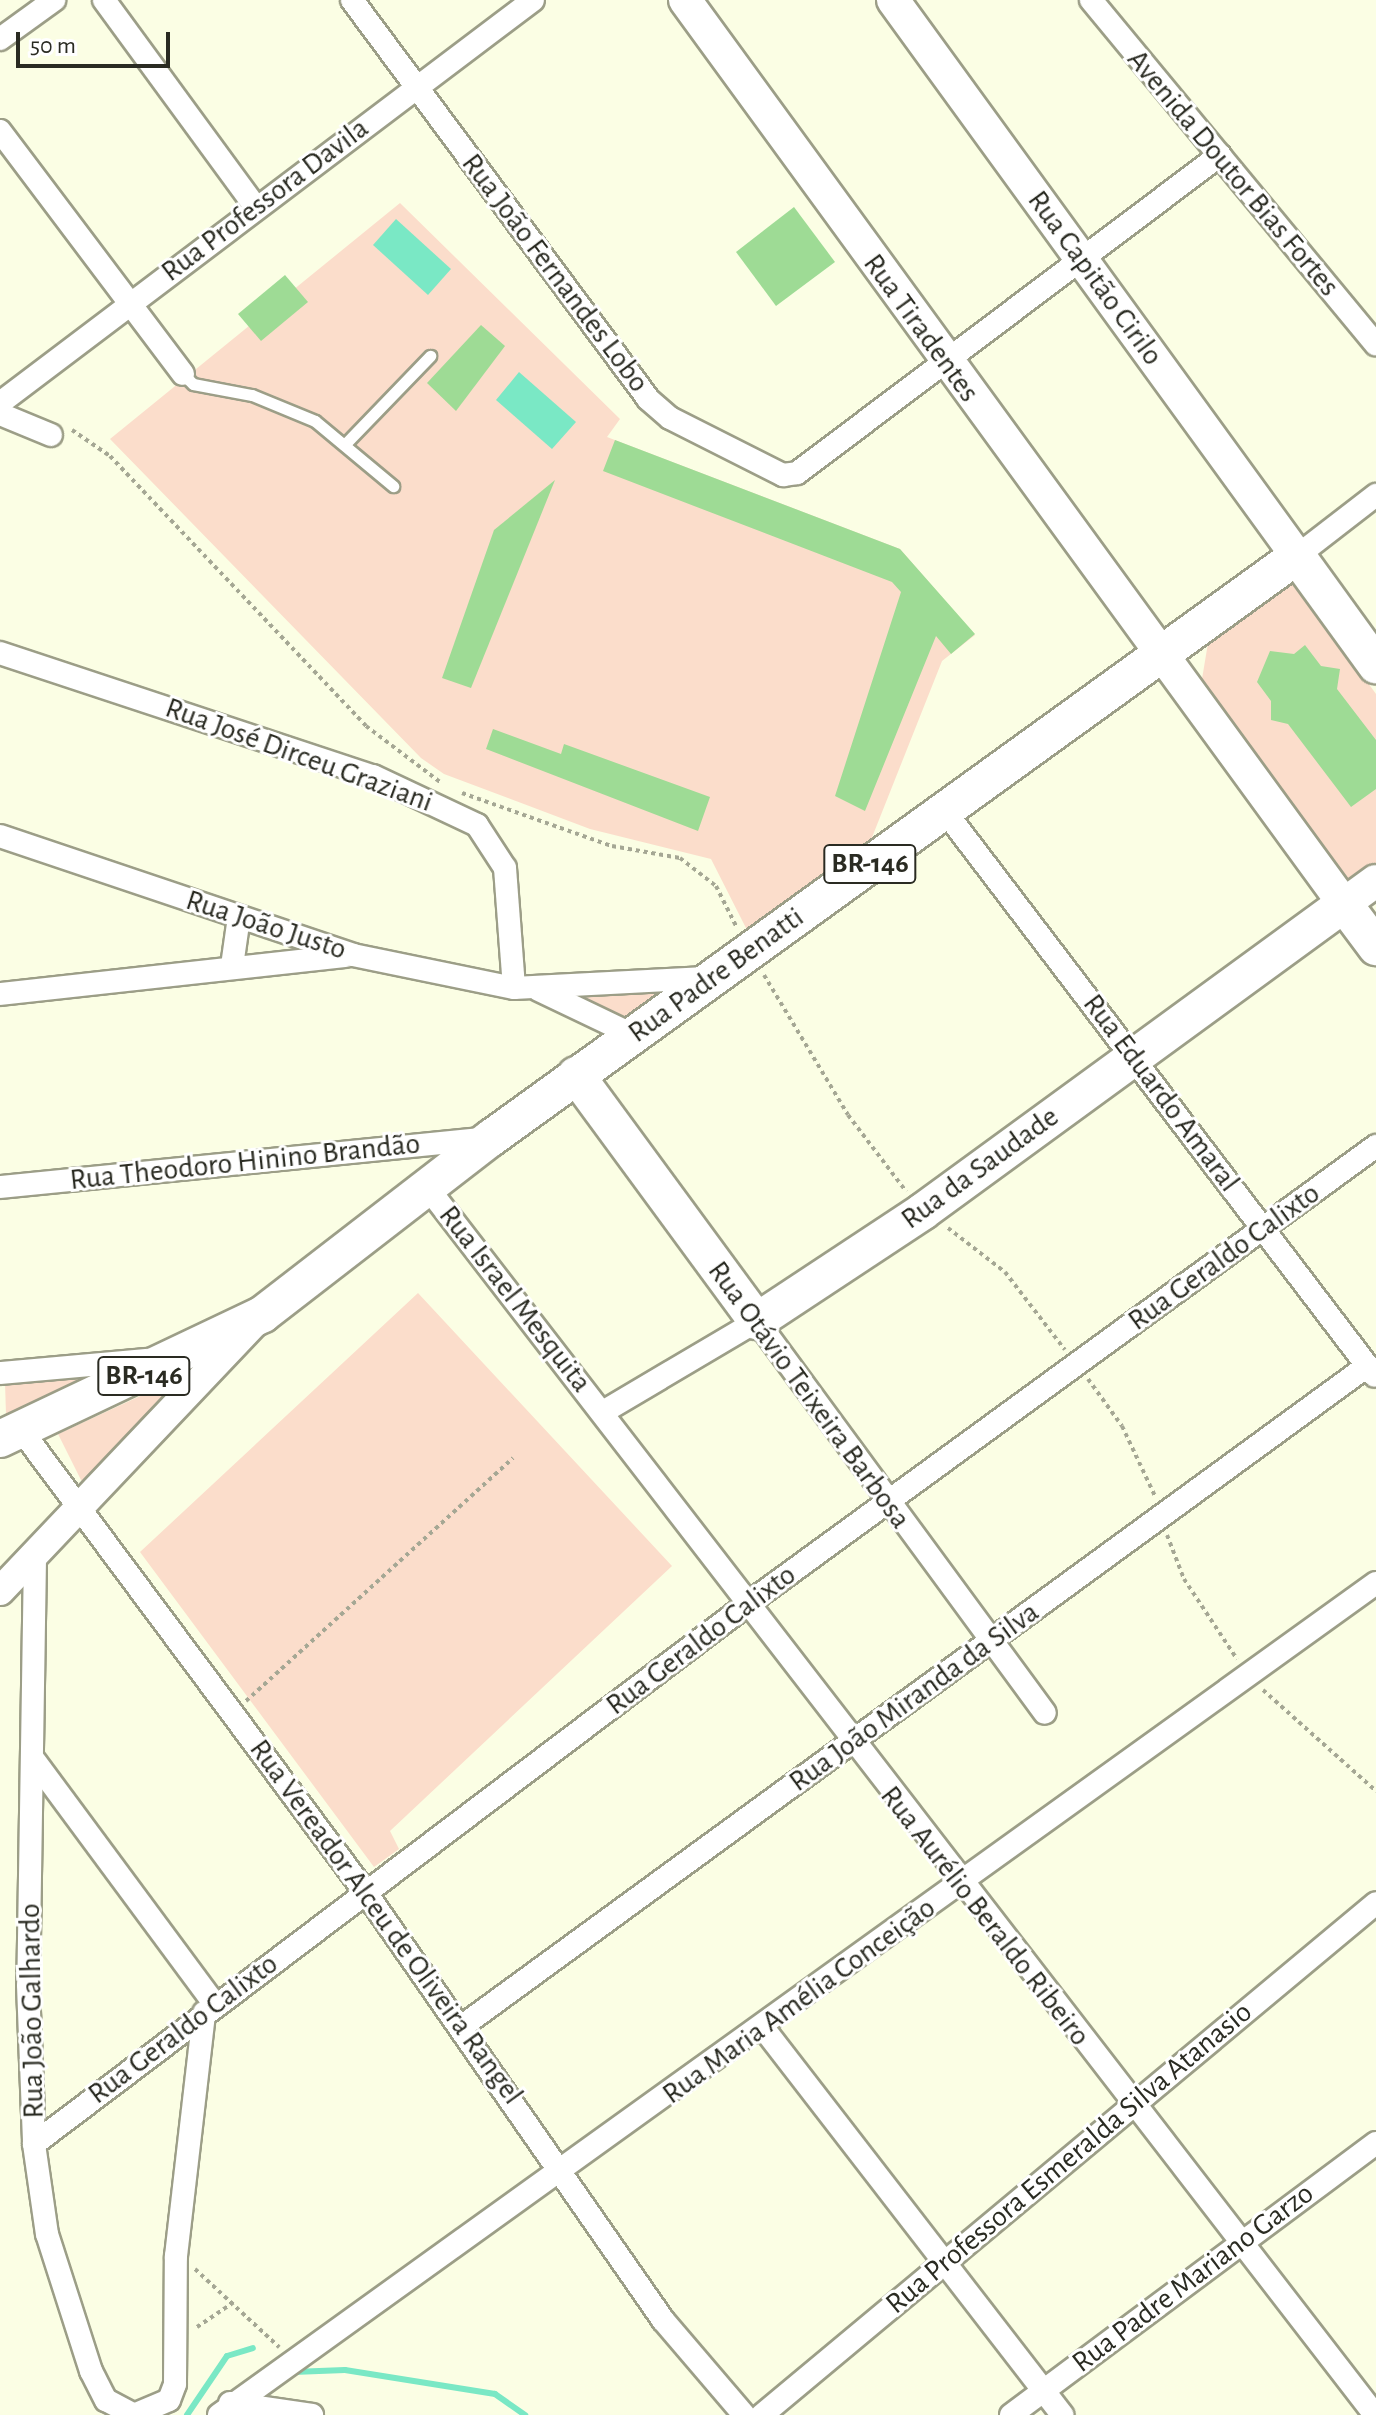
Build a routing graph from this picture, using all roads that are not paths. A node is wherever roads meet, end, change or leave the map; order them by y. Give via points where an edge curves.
1 (54, 0) edge
2 (104, 0) edge
3 (352, 0) edge
4 (533, 0) edge
5 (685, 0) edge
6 (893, 0) edge
7 (1091, 0) edge
8 (0, 39) edge
9 (417, 88) junction
10 (0, 131) edge
11 (1220, 155) junction
12 (254, 205) junction
13 (1080, 257) junction
14 (127, 304) junction
15 (1376, 345) edge
16 (430, 356) dead end
17 (942, 359) junction
18 (183, 374) joint
19 (0, 403) edge
20 (0, 414) edge
21 (57, 431) road end
22 (347, 442) junction
23 (393, 486) dead end
24 (1376, 495) edge
25 (1297, 556) junction
26 (1163, 652) junction
27 (0, 653) edge
28 (1376, 665) edge
29 (944, 810) junction
30 (0, 836) edge
31 (1376, 881) edge
32 (1344, 904) junction
33 (239, 917) junction
34 (1376, 947) edge
35 (353, 955) junction
36 (232, 966) junction
37 (715, 978) junction
38 (514, 988) junction
39 (538, 990) junction
40 (0, 994) edge
41 (633, 1035) junction
42 (1134, 1055) junction
43 (576, 1075) junction
44 (491, 1138) junction
45 (1376, 1146) edge
46 (0, 1187) edge
47 (427, 1187) junction
48 (1264, 1229) junction
49 (263, 1314) junction
50 (757, 1321) junction
51 (184, 1357) junction
52 (225, 1358) junction
53 (1372, 1372) edge
54 (0, 1373) edge
55 (603, 1412) junction
56 (11, 1435) edge
57 (886, 1503) junction
58 (83, 1507) junction
59 (35, 1558) junction
60 (1376, 1583) edge
61 (0, 1591) edge
62 (747, 1605) junction
63 (990, 1641) junction
64 (1045, 1713) dead end
65 (852, 1742) junction
66 (34, 1760) junction
67 (958, 1884) junction
68 (366, 1893) junction
69 (1376, 1903) edge
70 (209, 2008) junction
71 (461, 2027) junction
72 (764, 2029) junction
73 (1129, 2102) junction
74 (1376, 2143) edge
75 (34, 2144) junction
76 (566, 2171) junction
77 (1240, 2241) junction
78 (944, 2264) junction
79 (1043, 2390) junction
80 (224, 2409) edge
81 (312, 2415) edge
82 (744, 2415) edge
83 (762, 2415) edge
84 (1011, 2415) edge
85 (1062, 2415) edge
86 (1375, 2415) edge

1 - 8 street
2 - 12 street
3 - 9 street, Rua João Fernandes Lobo
4 - 9 street, Rua Professora Davila
5 - 17 main road, Rua Tiradentes
6 - 13 main road, Rua Capitão Cirilo
7 - 11 street, Avenida Doutor Bias Fortes
9 - 12 street, Rua Professora Davila
9 - 17 street, Rua João Fernandes Lobo via 659,410 772,472 797,473
10 - 14 street
11 - 13 street
11 - 15 street, Avenida Doutor Bias Fortes
12 - 14 street, Rua Professora Davila
13 - 17 street
13 - 25 main road, Rua Capitão Cirilo
14 - 18 street
14 - 19 street, Rua Professora Davila
16 - 22 lane
17 - 26 main road, Rua Tiradentes
18 - 22 lane via 193,384 288,407
20 - 21 street
22 - 23 lane
24 - 25 street
25 - 26 main road, BR-146
25 - 28 main road
26 - 29 main road, Rua Padre Benatti / BR-146
26 - 32 main road, Rua Tiradentes
27 - 38 street, Rua José Dirceu Graziani via 373,776 477,825 505,868
29 - 37 main road, Rua Padre Benatti / BR-146
29 - 42 street, Rua Eduardo Amaral
30 - 33 street, Rua João Justo
31 - 32 main road
32 - 34 main road
32 - 42 main road, Rua da Saudade
33 - 35 street, Rua João Justo
33 - 36 street
35 - 36 street
35 - 38 street, Rua João Justo
36 - 40 street
37 - 39 street
37 - 41 main road, Rua Padre Benatti / BR-146
38 - 39 street, Rua João Justo
39 - 41 street
41 - 43 main road, Rua Padre Benatti / BR-146
42 - 48 street, Rua Eduardo Amaral
42 - 50 main road, Rua da Saudade via 922,1212
43 - 44 main road, Rua Padre Benatti / BR-146
43 - 50 main road, Rua Otávio Teixeira Barbosa
44 - 46 street, Rua Theodoro Hinino Brandão
44 - 47 main road, Rua Padre Benatti / BR-146
45 - 48 street, Rua Geraldo Calixto
47 - 49 main road, BR-146
47 - 55 street, Rua Israel Mesquita
48 - 53 street, Rua Eduardo Amaral
48 - 57 street, Rua Geraldo Calixto
49 - 51 main road, BR-146
49 - 52 street
50 - 55 street, Rua da Saudade
50 - 57 street, Rua Otávio Teixeira Barbosa
51 - 52 street
51 - 54 street
51 - 56 main road, BR-146
52 - 58 street
53 - 63 street, Rua João Miranda da Silva
55 - 62 street, Rua Aurélio Beraldo Ribeiro
56 - 58 street, Rua Vereador Alceu de Oliveira Rangel
57 - 62 street, Rua Geraldo Calixto
57 - 63 street, Rua Otávio Teixeira Barbosa
58 - 59 street
58 - 68 street, Rua Vereador Alceu de Oliveira Rangel
59 - 61 street
59 - 66 street, Rua João Galhardo
60 - 67 street, Rua Maria Amélia Conceição
62 - 65 street, Rua Aurélio Beraldo Ribeiro
62 - 68 street, Rua Geraldo Calixto
63 - 64 street, Rua Otávio Teixeira Barbosa
63 - 65 street, Rua João Miranda da Silva
65 - 67 street, Rua Aurélio Beraldo Ribeiro
65 - 71 street, Rua João Miranda da Silva
66 - 70 street
66 - 75 street, Rua João Galhardo via 28,1985
67 - 72 street, Rua Maria Amélia Conceição
67 - 73 street, Rua Aurélio Beraldo Ribeiro
68 - 70 street, Rua Geraldo Calixto
68 - 71 street, Rua Vereador Alceu de Oliveira Rangel
69 - 73 street, Rua Professora Esmeralda Silva Atanasio
70 - 75 street, Rua Geraldo Calixto
70 - 75 street, Rua João Galhardo via 176,2256 177,2351 169,2400 153,2411 119,2411 91,2371 47,2234
71 - 76 street, Rua Vereador Alceu de Oliveira Rangel
72 - 76 street, Rua Maria Amélia Conceição
72 - 78 street
73 - 77 street, Rua Aurélio Beraldo Ribeiro
73 - 78 street, Rua Professora Esmeralda Silva Atanasio
74 - 77 street, Rua Padre Mariano Garzo
76 - 80 street, Rua Maria Amélia Conceição
76 - 82 street, Rua Vereador Alceu de Oliveira Rangel via 663,2320
77 - 79 street, Rua Padre Mariano Garzo
77 - 86 street, Rua Aurélio Beraldo Ribeiro
78 - 79 street
78 - 83 street, Rua Professora Esmeralda Silva Atanasio
79 - 84 street, Rua Padre Mariano Garzo
79 - 85 street
80 - 81 street

